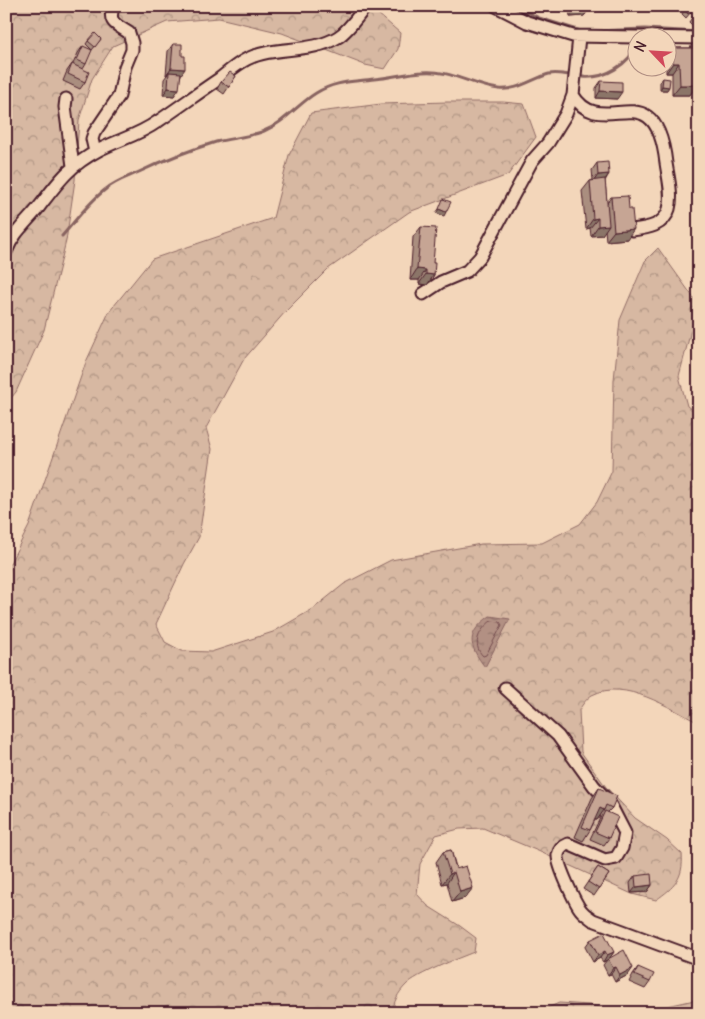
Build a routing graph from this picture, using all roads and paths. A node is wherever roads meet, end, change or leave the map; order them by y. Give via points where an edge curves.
1 (114, 6) edge
2 (366, 6) edge
3 (496, 6) edge
4 (579, 37) junction
5 (699, 38) edge
6 (572, 95) junction
7 (66, 99) dead end
8 (95, 152) junction
9 (73, 166) junction
10 (632, 230) edge
11 (6, 252) edge
12 (423, 294) dead end
13 (505, 688) dead end
14 (699, 959) edge

1 - 8 street via 111,14 115,25 129,33 132,50 119,96 94,133
2 - 8 street via 338,38 247,59 147,129
3 - 4 street via 528,22
4 - 5 street
4 - 6 street
6 - 10 street via 587,109 602,114 634,112 657,124 664,145 670,205 666,217 654,226
6 - 12 street via 566,114 532,161 480,258 467,271
7 - 9 street
8 - 9 street
9 - 11 street via 20,228
13 - 14 street via 570,750 624,827 625,841 616,858 606,860 568,844 560,850 560,866 578,907 593,920

